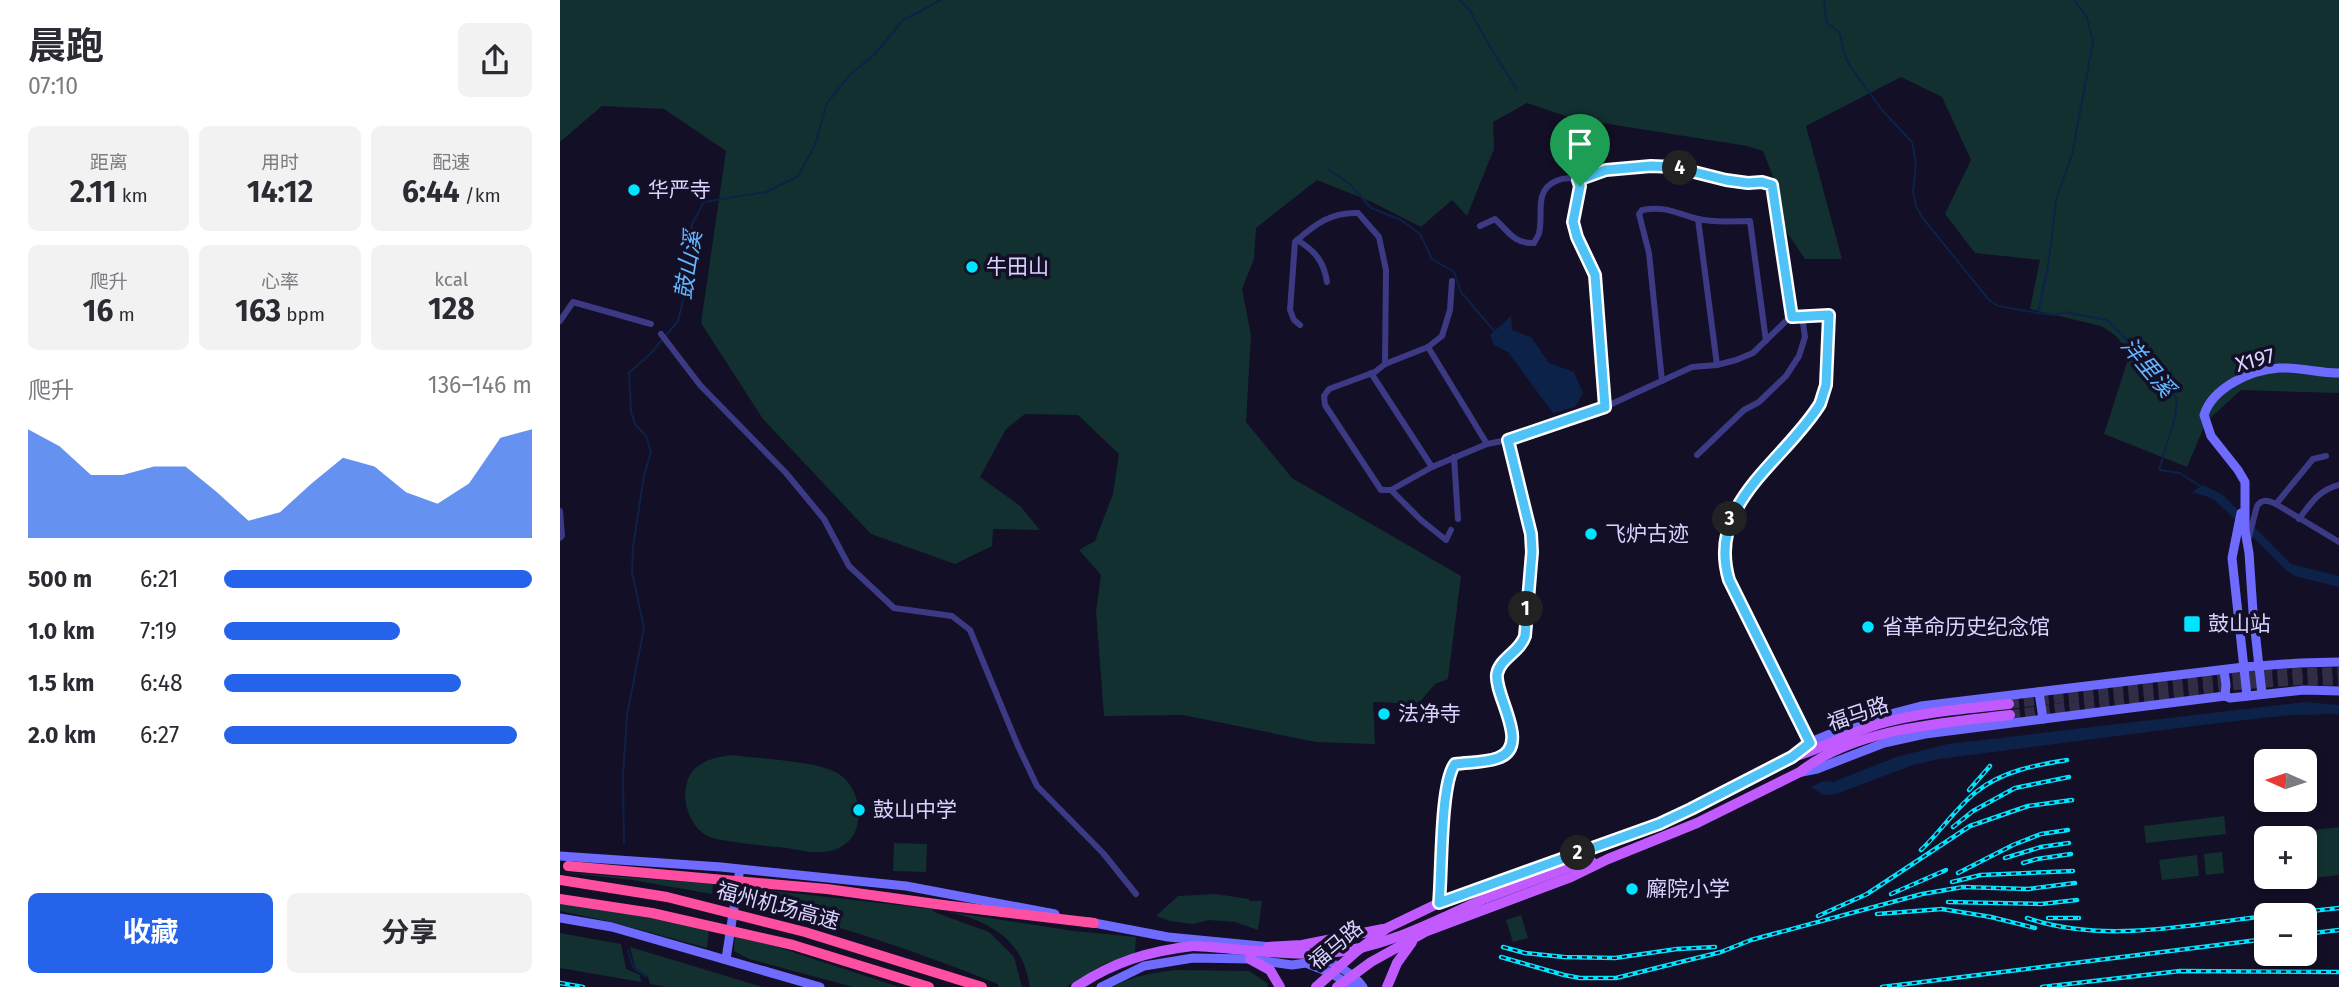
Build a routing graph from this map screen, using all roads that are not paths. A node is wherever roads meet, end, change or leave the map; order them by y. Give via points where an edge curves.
1 (1578, 180) junction
2 (1698, 219) junction
3 (1480, 226) dead end
4 (1297, 240) junction
5 (1452, 281) dead end
6 (1327, 282) dead end
7 (1802, 316) junction
8 (1792, 317) junction
9 (560, 321) edge
10 (651, 324) dead end
11 (1300, 325) dead end
12 (661, 334) dead end
13 (1766, 341) junction
14 (1427, 347) junction
15 (1385, 364) junction
16 (1717, 365) junction
17 (1371, 373) junction
18 (2339, 373) edge
19 (1662, 381) junction
20 (1605, 407) junction
21 (1508, 440) junction
22 (1487, 444) junction
23 (1697, 455) dead end
24 (2326, 456) dead end
25 (1454, 457) junction
26 (1432, 467) junction
27 (2339, 485) edge
28 (1391, 490) junction
29 (2276, 504) junction
30 (560, 511) edge
31 (1458, 519) dead end
32 (2299, 519) junction
33 (2244, 529) junction
34 (1451, 530) dead end
35 (560, 538) edge
36 (2339, 541) edge
37 (2339, 663) edge
38 (2259, 666) junction
39 (2244, 667) junction
40 (2224, 670) junction
41 (2339, 691) edge
42 (2039, 692) junction
43 (2262, 694) junction
44 (2225, 696) junction
45 (2247, 696) junction
46 (2009, 709) tunnel mouth
47 (2043, 719) junction
48 (1810, 754) junction
49 (560, 856) edge
50 (1608, 859) junction
51 (560, 866) edge
52 (740, 869) junction
53 (560, 880) edge
54 (1136, 894) dead end
55 (560, 899) edge
56 (1439, 903) junction
57 (560, 918) edge
58 (1094, 923) junction
59 (1387, 928) junction
60 (1427, 931) junction
61 (1268, 947) junction
62 (726, 959) junction
63 (1250, 959) junction
64 (1335, 970) junction
65 (1346, 983) edge
66 (820, 987) edge
67 (929, 987) edge
68 (982, 987) edge
69 (1076, 987) edge
70 (1101, 987) edge
71 (1280, 987) edge
72 (1316, 987) edge
73 (1363, 987) edge
74 (1387, 987) edge

1 - 3 street via 1562,179 1544,191 1534,243 1512,238 1494,219
1 - 8 street via 1606,170 1674,167 1772,185
1 - 20 street via 1573,222 1595,275
2 - 13 street via 1750,221
2 - 16 street
2 - 19 street via 1659,208 1639,214 1649,253
4 - 6 street via 1320,259
4 - 11 street via 1290,310
4 - 15 street via 1326,217 1344,212 1358,213 1380,237 1387,270
5 - 14 street via 1450,310 1441,337
7 - 8 street
7 - 23 street via 1805,337 1786,376
7 - 48 street via 1829,315 1824,395 1735,508 1723,551 1729,580
8 - 13 street
9 - 10 street via 573,302
12 - 54 street via 700,386 824,519 849,566 894,608 952,616 971,630 1037,786
13 - 16 street via 1753,353
14 - 15 street
14 - 22 street
15 - 17 street
16 - 19 street via 1692,367
17 - 26 street
17 - 28 street via 1329,389 1325,405 1374,482 1381,490
18 - 33 main road, X197 / X197 via 2279,368 2242,377 2210,403 2204,415 2206,426 2245,482
19 - 20 street
20 - 21 street
21 - 22 street
21 - 56 street via 1532,552 1525,636 1497,674 1497,690 1512,737 1501,757 1455,764 1449,772
22 - 25 street
24 - 29 street via 2313,459
25 - 26 street
25 - 31 street
26 - 28 street
27 - 32 street via 2317,495
28 - 34 street via 1446,540
29 - 32 street
29 - 33 street via 2261,502
30 - 35 street
32 - 36 street
33 - 38 main road
33 - 39 main road via 2232,558
37 - 38 main road
38 - 39 main road
38 - 43 main road
39 - 40 main road
39 - 45 main road
40 - 42 main road
40 - 44 main road
41 - 43 main road
42 - 47 main road
42 - 48 main road via 1900,710 1856,723
43 - 45 main road
44 - 45 main road
44 - 47 main road
46 - 48 main road, 福马路
47 - 48 main road
48 - 50 main road, 福马路 via 1800,772 1714,816
48 - 56 main road, 福马路, bridge via 1792,757 1659,824
49 - 52 main road
50 - 60 main road, 福马路
50 - 69 main road, bridge via 1567,868 1384,941 1331,953 1193,946 1166,949 1118,963
51 - 58 highway, bridge via 827,889
52 - 58 main road via 906,886
52 - 62 main road
53 - 68 highway, 福州机场高速, bridge via 667,897 780,925
55 - 67 highway, 福州机场高速, bridge via 652,913 793,945
56 - 59 main road, 福马路
57 - 62 main road
58 - 61 main road via 1168,937
59 - 61 main road
59 - 64 main road, 福马路
60 - 65 main road, 福马路
60 - 74 main road via 1405,950
61 - 64 main road via 1314,956
62 - 66 main road
63 - 64 main road
63 - 70 main road via 1169,960 1144,966
63 - 71 main road via 1270,970
64 - 65 main road
64 - 72 main road, 福马路
65 - 73 main road

